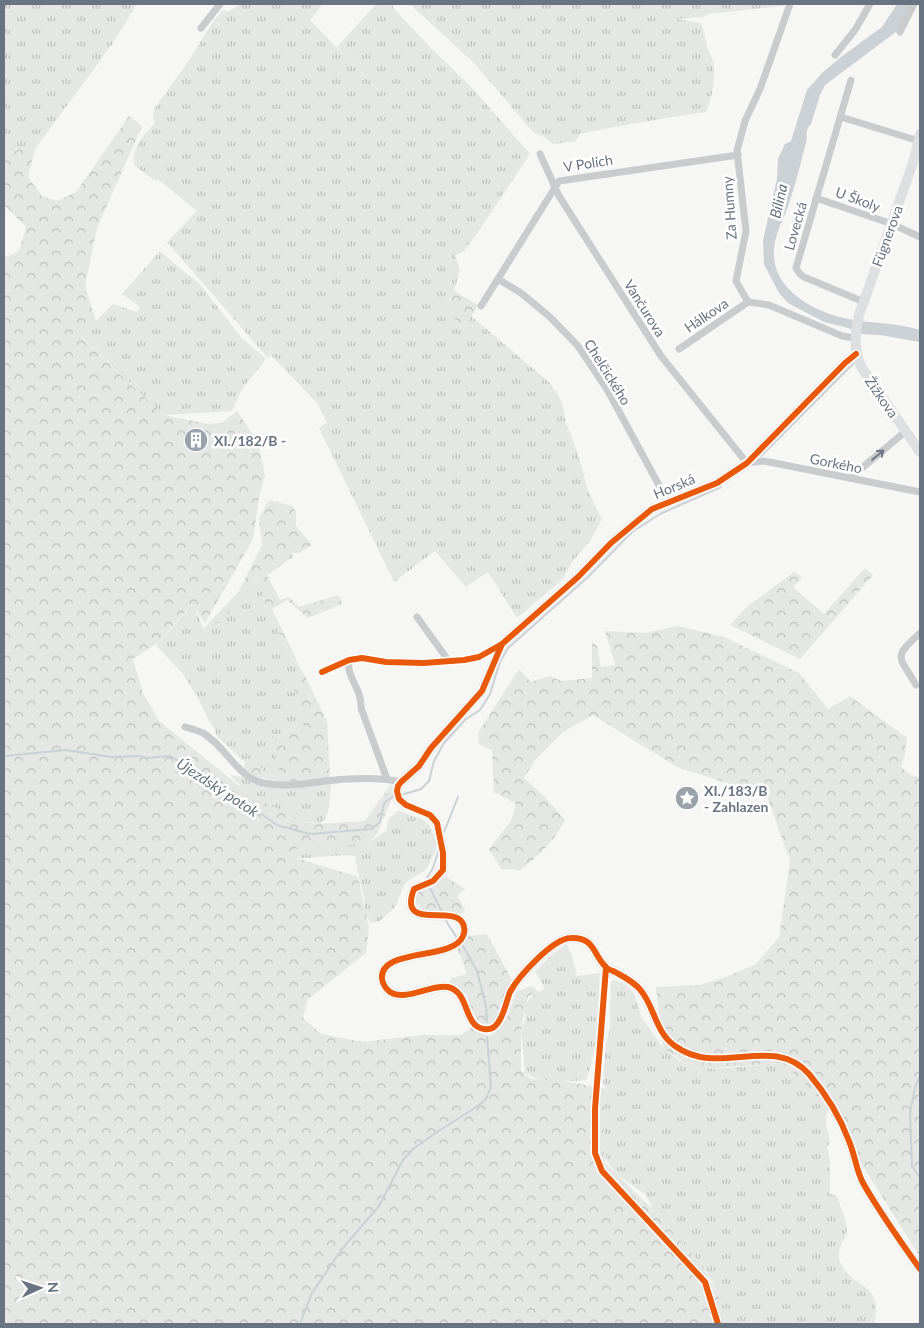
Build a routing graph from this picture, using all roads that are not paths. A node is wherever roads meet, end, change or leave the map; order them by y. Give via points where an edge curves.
1 (220, 4) edge
2 (790, 4) edge
3 (870, 4) edge
4 (914, 4) edge
5 (201, 28) dead end
6 (900, 32) dead end
7 (835, 54) dead end
8 (851, 80) dead end
9 (841, 117) junction
10 (920, 138) edge
11 (540, 154) dead end
12 (738, 155) junction
13 (555, 186) junction
14 (816, 198) junction
15 (892, 224) junction
16 (920, 238) edge
17 (498, 279) junction
18 (748, 302) junction
19 (864, 302) junction
20 (481, 306) dead end
21 (855, 336) junction
22 (679, 349) dead end
23 (856, 354) junction
24 (906, 432) junction
25 (920, 452) edge
26 (747, 463) junction
27 (850, 478) junction
28 (920, 492) edge
29 (668, 502) junction
30 (417, 617) dead end
31 (920, 633) edge
32 (502, 644) junction
33 (349, 660) junction
34 (448, 660) junction
35 (322, 672) dead end
36 (916, 685) dead end
37 (185, 727) dead end
38 (387, 778) junction
39 (399, 791) junction
40 (606, 968) junction
41 (920, 1269) edge
42 (718, 1324) edge

1 - 5 street
2 - 12 street, Za Humny via 760,89 745,121
3 - 7 street via 855,30
4 - 6 street
8 - 9 street, Lovecká
9 - 10 street
9 - 14 street, Lovecká
10 - 15 street, Fügnerova
11 - 13 street, Vančurova
12 - 13 street, V Polích via 559,180
12 - 18 street, Za Humny via 746,231 736,281
13 - 17 street, V Polích
13 - 26 street, Vančurova via 661,356
14 - 15 street, U Školy
14 - 19 street, Lovecká via 797,265 798,272
15 - 16 street, U Školy
15 - 19 street, Fügnerova
17 - 20 street, V Polích
17 - 29 street, Chelčického via 522,293 578,346 608,391
18 - 21 street via 769,305 842,336
18 - 22 street, Hálkova
19 - 21 street, Fügnerova
21 - 23 street, Žižkova
23 - 24 street, Žižkova via 862,368
23 - 26 street, Horská
24 - 25 street, Žižkova
27 -> 24 street
26 - 27 street, Gorkého via 764,461
26 - 29 street, Horská via 717,482
27 - 28 street, Gorkého
29 - 32 street, Horská via 632,524
30 - 34 street
31 - 36 street via 902,651 900,658
32 - 34 street via 479,657
32 - 39 street via 482,690 431,748
33 - 34 street via 362,658 424,663
33 - 35 street
33 - 38 street via 347,668 362,698 361,708
37 - 38 street via 205,734 247,777 264,784 289,786
38 - 39 street
39 - 40 street via 406,805 430,815 437,823 441,840 443,870 432,881 414,889 410,899 412,907 425,916 456,917 462,922 464,935 447,948 392,962 384,971 384,987 390,992 406,994 448,987 461,996 473,1023 488,1030 500,1020 518,981 558,941 582,939 592,945
40 - 41 street via 632,982 642,992 656,1022 670,1043 680,1050 715,1059 777,1056 794,1062 807,1073 835,1111 850,1142 863,1182
40 - 42 street via 595,1109 595,1153 602,1171 705,1282

